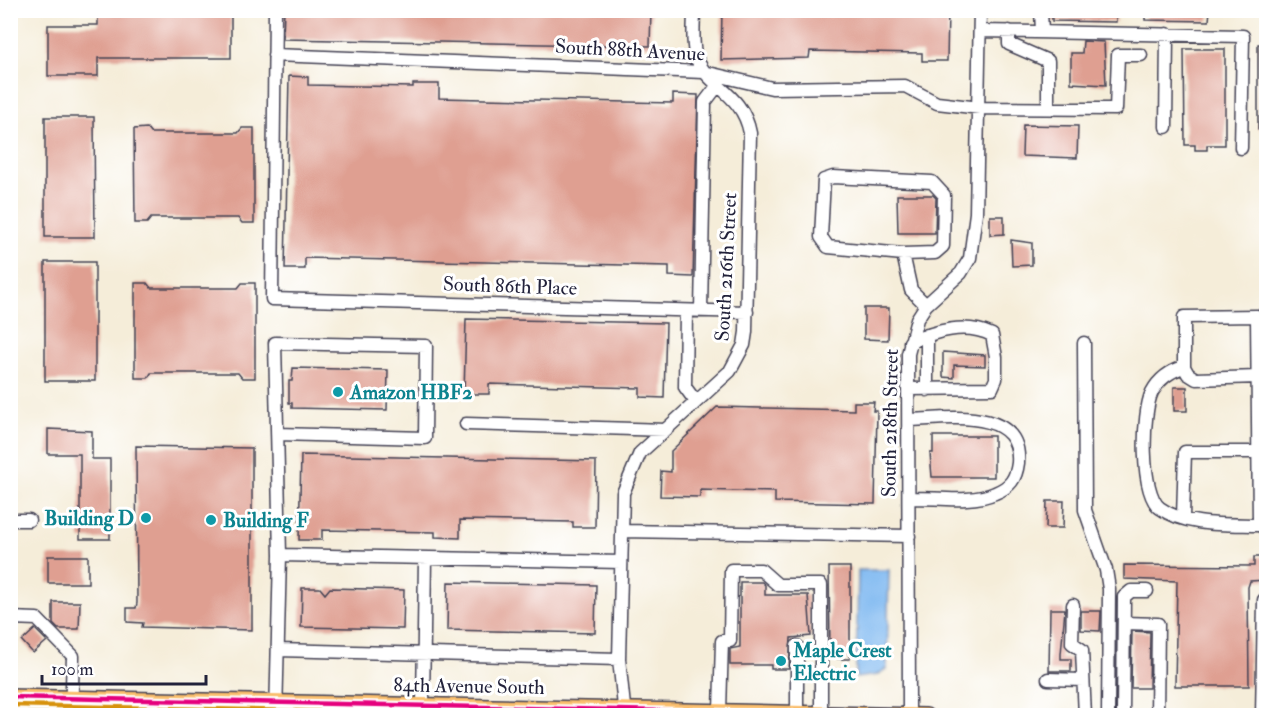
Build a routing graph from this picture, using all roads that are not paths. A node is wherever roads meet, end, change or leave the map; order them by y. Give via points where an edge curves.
1 (274, 10) edge
2 (694, 10) edge
3 (980, 10) edge
4 (1041, 10) edge
5 (981, 31) junction
6 (1009, 31) junction
7 (1042, 32) junction
8 (1167, 34) junction
9 (274, 55) junction
10 (1141, 55) dead end
11 (704, 72) junction
12 (718, 85) junction
13 (980, 108) junction
14 (1048, 108) junction
15 (1166, 127) dead end
16 (1241, 148) dead end
17 (903, 254) junction
18 (926, 305) junction
19 (686, 311) junction
20 (701, 311) junction
21 (747, 312) junction
22 (927, 335) junction
23 (910, 342) junction
24 (1084, 343) dead end
25 (1184, 367) junction
26 (1258, 377) junction
27 (908, 390) junction
28 (927, 390) junction
29 (696, 402) junction
30 (1262, 413) edge
31 (909, 420) junction
32 (466, 424) dead end
33 (666, 430) junction
34 (278, 434) junction
35 (1258, 452) junction
36 (909, 498) junction
37 (1183, 517) junction
38 (10, 520) edge
39 (29, 520) dead end
40 (1263, 526) edge
41 (622, 531) junction
42 (909, 536) junction
43 (280, 555) junction
44 (425, 558) junction
45 (621, 561) junction
46 (1147, 591) dead end
47 (1264, 600) dead end
48 (1073, 605) dead end
49 (10, 618) edge
50 (1124, 624) junction
51 (797, 646) dead end
52 (278, 650) junction
53 (424, 653) junction
54 (619, 659) junction
55 (1048, 680) dead end
56 (1083, 680) junction
57 (10, 697) edge
58 (71, 698) junction
59 (121, 699) junction
60 (423, 705) junction
61 (187, 708) edge
62 (227, 708) edge
63 (276, 709) edge
64 (306, 709) edge
65 (401, 710) edge
66 (480, 711) edge
67 (720, 711) junction
68 (624, 712) edge
69 (675, 713) edge
70 (797, 713) junction
71 (760, 714) edge
72 (815, 714) edge
73 (902, 715) edge
74 (909, 715) edge
75 (71, 716) edge
76 (121, 716) edge
77 (926, 716) edge
78 (1085, 716) edge
79 (1108, 716) edge
80 (1123, 716) edge
81 (1157, 716) edge
82 (1262, 716) edge

1 - 9 street
2 - 11 street, South 216th Street via 695,54
3 - 5 street, South 218th Street
4 - 7 street
5 - 6 street
5 - 13 street, South 218th Street
6 - 7 street
6 - 14 street via 1009,44 1048,61
7 - 8 street
8 - 15 street
8 - 16 street via 1243,36
9 - 11 street, South 88th Avenue
9 - 19 street, South 86th Place via 272,299
10 - 14 street, South 88th Avenue via 1118,55 1116,109
11 - 12 street, South 216th Street
11 - 13 street, South 88th Avenue via 771,88 905,86 937,103
12 - 20 street via 705,102
12 - 21 street, South 216th Street via 738,102 747,116 750,133
13 - 14 street, South 88th Avenue
13 - 18 street, South 218th Street via 970,258 961,273
17 - 17 street via 828,247 821,237 824,180 833,177 932,182 944,195 943,246 935,253
17 - 18 street via 911,290
18 - 23 street, South 218th Street
19 - 20 street, South 86th Place
19 - 29 street via 685,387
20 - 21 street, South 86th Place
21 - 29 street, South 216th Street via 739,357 730,371
22 - 23 street
22 - 28 street
22 - 28 street via 943,330 979,329 992,335 996,379 992,388
23 - 27 street, South 218th Street
24 - 79 street via 1085,510 1109,589
25 - 26 street via 1196,379
25 - 26 street via 1184,316 1257,316
25 - 37 street via 1171,371 1151,394 1145,451 1148,478 1159,507
26 - 30 street
27 - 28 street
27 - 31 street, South 218th Street
29 - 33 street, South 216th Street
30 - 35 street
31 - 36 street, South 218th Street
31 - 36 street via 975,418 1001,426 1018,451 1017,476 1007,488 993,495
32 - 33 street
33 - 41 street, South 216th Street via 640,453 632,468 623,493
34 - 34 street via 275,343 426,346 425,438
34 - 43 street
35 - 37 street via 1185,452
35 - 40 street
36 - 42 street, South 218th Street
37 - 40 street via 1197,523
38 - 39 street
41 - 42 street
41 - 45 street, South 216th Street
42 - 74 street, South 218th Street
43 - 44 street
43 - 52 street
44 - 45 street
44 - 53 street
45 - 54 street, South 216th Street
46 - 50 street via 1126,593
47 - 82 street
48 - 56 street via 1072,643 1082,650
49 - 58 street via 37,619 73,656
50 - 80 street
50 - 81 street via 1158,624
51 - 70 street
52 - 53 street
52 - 63 street
53 - 54 street
53 - 60 street
54 - 68 street, South 216th Street
55 - 56 street
56 - 78 street
57 - 58 main road, 84th Avenue South
58 - 59 main road, 84th Avenue South
58 - 75 street
59 - 61 main road, 84th Avenue South
59 - 76 street
60 - 65 main road, 84th Avenue South
60 - 66 main road, 84th Avenue South
61 - 62 main road, 84th Avenue South
62 - 63 main road, 84th Avenue South
63 - 64 main road, 84th Avenue South
64 - 65 main road, 84th Avenue South
66 - 68 main road, 84th Avenue South
67 - 69 main road, 84th Avenue South
67 - 71 main road, 84th Avenue South
67 - 72 street via 722,641 730,641 731,570 760,570 778,585 821,585
68 - 69 main road, 84th Avenue South
70 - 71 main road, 84th Avenue South
70 - 72 main road, 84th Avenue South
72 - 73 main road, 84th Avenue South
73 - 74 main road, 84th Avenue South
74 - 77 main road, 84th Avenue South

